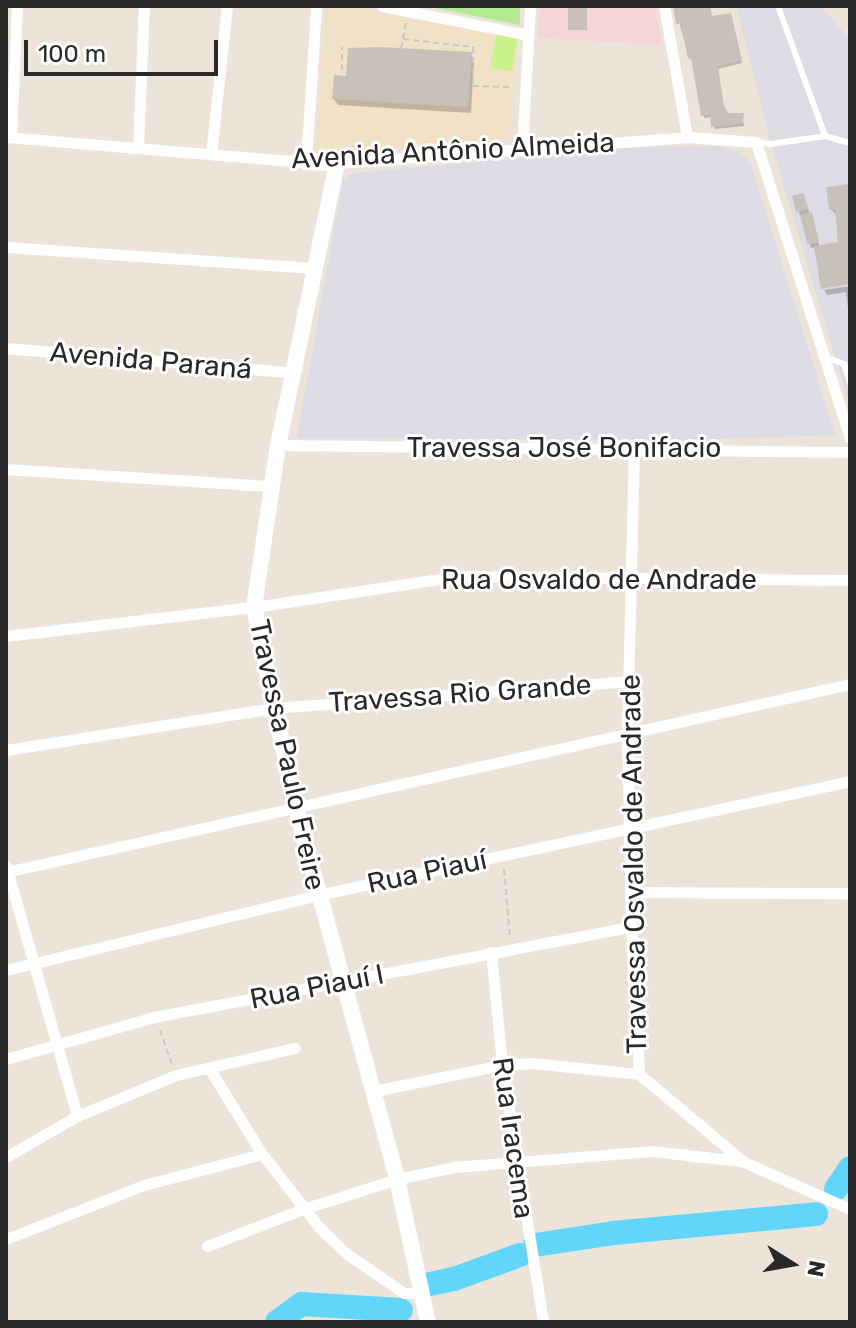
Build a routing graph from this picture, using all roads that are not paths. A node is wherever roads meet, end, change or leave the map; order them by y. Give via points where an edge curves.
1 (17, 6) edge
2 (144, 6) edge
3 (227, 6) edge
4 (316, 6) edge
5 (382, 6) edge
6 (530, 6) edge
7 (664, 6) edge
8 (778, 6) edge
9 (528, 35) junction
10 (825, 136) junction
11 (8, 137) edge
12 (687, 137) junction
13 (756, 142) junction
14 (850, 143) edge
15 (138, 148) junction
16 (522, 150) junction
17 (211, 154) junction
18 (306, 162) junction
19 (337, 163) junction
20 (6, 247) edge
21 (316, 268) junction
22 (6, 348) edge
23 (824, 356) junction
24 (295, 373) junction
25 (850, 382) edge
26 (850, 438) edge
27 (278, 445) junction
28 (634, 448) junction
29 (850, 452) edge
30 (6, 469) edge
31 (272, 486) junction
32 (630, 577) junction
33 (850, 580) edge
34 (254, 607) junction
35 (6, 636) edge
36 (629, 681) junction
37 (850, 684) edge
38 (273, 708) junction
39 (627, 734) junction
40 (6, 750) edge
41 (850, 781) edge
42 (295, 805) junction
43 (630, 831) junction
44 (6, 870) edge
45 (631, 892) junction
46 (850, 893) edge
47 (318, 895) junction
48 (631, 927) junction
49 (491, 952) junction
50 (33, 963) junction
51 (6, 970) edge
52 (342, 984) junction
53 (57, 1044) junction
54 (295, 1048) dead end
55 (6, 1059) edge
56 (502, 1065) junction
57 (209, 1068) junction
58 (639, 1074) junction
59 (374, 1091) junction
60 (77, 1116) junction
61 (262, 1154) junction
62 (6, 1157) edge
63 (517, 1161) junction
64 (744, 1162) junction
65 (397, 1179) junction
66 (303, 1209) junction
67 (850, 1209) edge
68 (6, 1239) edge
69 (207, 1246) dead end
70 (421, 1293) junction
71 (428, 1322) edge
72 (543, 1322) edge

1 - 11 street
2 - 15 street
3 - 17 street
4 - 18 street
5 - 9 street
6 - 9 street
7 - 12 street
8 - 10 lane
9 - 16 street
10 - 13 lane
10 - 14 lane
11 - 15 street, Avenida Antônio Almeida
12 - 13 street, Avenida Antônio Almeida
12 - 16 street, Avenida Antônio Almeida
13 - 23 street
15 - 17 street, Avenida Antônio Almeida
16 - 19 street, Avenida Antônio Almeida
17 - 18 street, Avenida Antônio Almeida
18 - 19 street, Avenida Antônio Almeida
19 - 21 street, Travessa Paulo Freire
20 - 21 street
21 - 24 street, Travessa Paulo Freire
22 - 24 street, Avenida Paraná
23 - 25 lane via 844,364
23 - 26 street
24 - 27 street, Travessa Paulo Freire
27 - 28 street, Travessa José Bonifacio
27 - 31 street, Travessa Paulo Freire
28 - 29 street, Travessa José Bonifacio
28 - 32 street, Travessa Osvaldo de Andrade
30 - 31 street
31 - 34 street, Travessa Paulo Freire
32 - 33 street, Rua Osvaldo de Andrade
32 - 34 street, Rua Osvaldo de Andrade via 458,576
32 - 36 street, Travessa Osvaldo de Andrade
34 - 35 street, Rua Osvaldo de Andrade
34 - 38 street, Travessa Paulo Freire
36 - 38 street, Travessa Rio Grande
36 - 39 street, Travessa Osvaldo de Andrade
37 - 39 street
38 - 40 street, Travessa Rio Grande
38 - 42 street, Travessa Paulo Freire
39 - 42 street
39 - 43 street, Travessa Osvaldo de Andrade
41 - 43 street, Rua Piauí
42 - 44 street
42 - 47 street, Travessa Paulo Freire
43 - 45 street, Travessa Osvaldo de Andrade
43 - 47 street, Rua Piauí
44 - 50 street
45 - 46 street
45 - 48 street, Travessa Osvaldo de Andrade
47 - 50 street, Rua Piauí
47 - 52 street, Travessa Paulo Freire
48 - 49 street, Rua Piauí I
48 - 58 street, Travessa Osvaldo de Andrade
49 - 52 street, Rua Piauí I
49 - 56 street, Rua Iracema
50 - 51 street, Rua Piauí
50 - 53 street
52 - 53 street, Rua Piauí I via 154,1017
52 - 59 street, Travessa Paulo Freire
53 - 55 street, Rua Piauí I
53 - 60 street
54 - 57 street
56 - 58 street via 577,1065
56 - 59 street
56 - 63 street, Rua Iracema
57 - 60 street via 176,1075
57 - 61 street
58 - 64 street, Travessa Osvaldo de Andrade
59 - 65 street, Travessa Paulo Freire
60 - 62 street
61 - 66 street
61 - 68 street via 144,1185
63 - 64 street via 660,1151
63 - 65 street
63 - 72 street, Rua Iracema
64 - 67 street, Travessa Osvaldo de Andrade
65 - 66 street
65 - 70 street, Travessa Paulo Freire
66 - 69 street
66 - 70 street via 347,1254 404,1293
70 - 71 street, Travessa Paulo Freire

